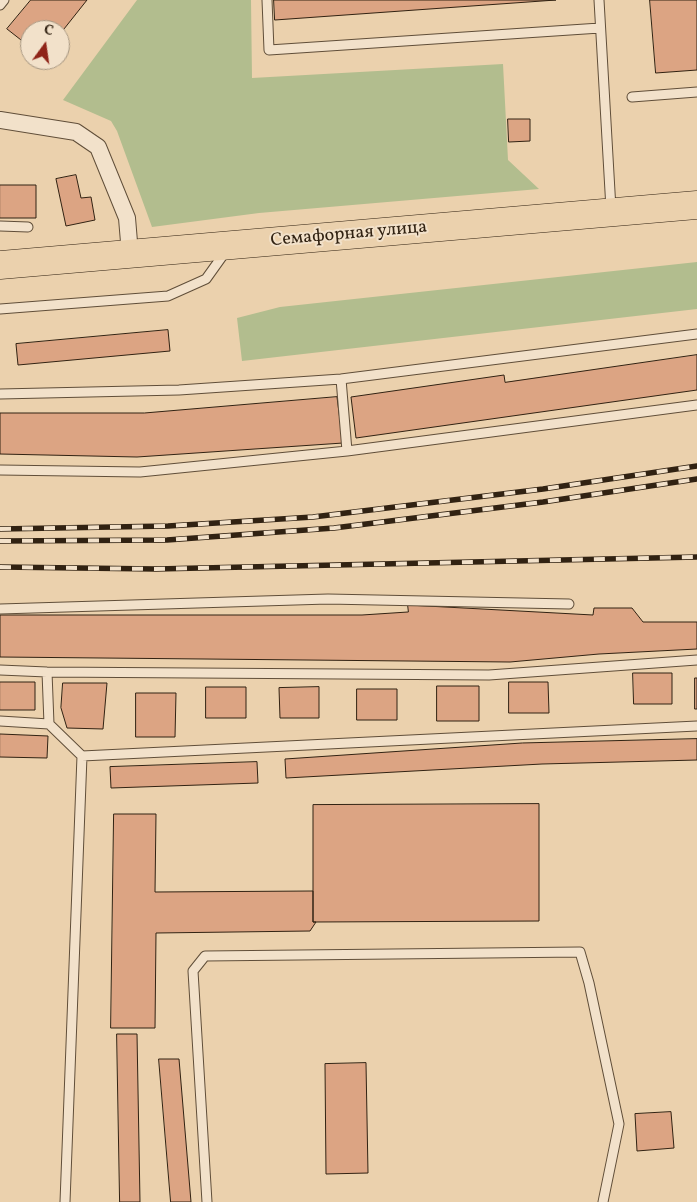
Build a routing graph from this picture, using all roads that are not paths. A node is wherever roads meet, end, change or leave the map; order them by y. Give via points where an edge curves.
1 (4, 0) edge
2 (267, 0) edge
3 (598, 0) edge
4 (0, 5) edge
5 (600, 28) junction
6 (697, 92) edge
7 (632, 96) dead end
8 (0, 120) edge
9 (697, 205) edge
10 (611, 213) junction
11 (0, 226) edge
12 (28, 227) dead end
13 (230, 245) junction
14 (130, 254) junction
15 (0, 265) edge
16 (0, 309) edge
17 (697, 334) edge
18 (342, 379) junction
19 (0, 394) edge
20 (697, 405) edge
21 (347, 451) junction
22 (0, 470) edge
23 (569, 604) dead end
24 (0, 609) edge
25 (697, 660) edge
26 (0, 670) edge
27 (48, 672) junction
28 (0, 721) edge
29 (49, 724) junction
30 (697, 726) edge
31 (82, 756) junction
32 (65, 1202) edge
33 (207, 1202) edge
34 (603, 1202) edge

1 - 4 lane
2 - 5 lane via 269,50
3 - 5 lane
5 - 10 lane
6 - 7 lane
8 - 14 street via 76,132 98,147 127,218
9 - 10 highway, Семафорная улица
10 - 13 highway, Семафорная улица
11 - 12 lane
13 - 14 highway, Семафорная улица
13 - 16 lane via 206,279 168,296
14 - 15 highway, Семафорная улица
17 - 18 lane
18 - 19 lane via 179,390
18 - 21 lane
20 - 21 lane
21 - 22 lane via 140,472
23 - 24 lane via 328,599
25 - 27 lane via 489,675
26 - 27 lane
27 - 29 lane
28 - 29 lane
29 - 31 lane
30 - 31 lane
31 - 32 lane
33 - 34 lane via 193,971 206,956 580,952 619,1124

